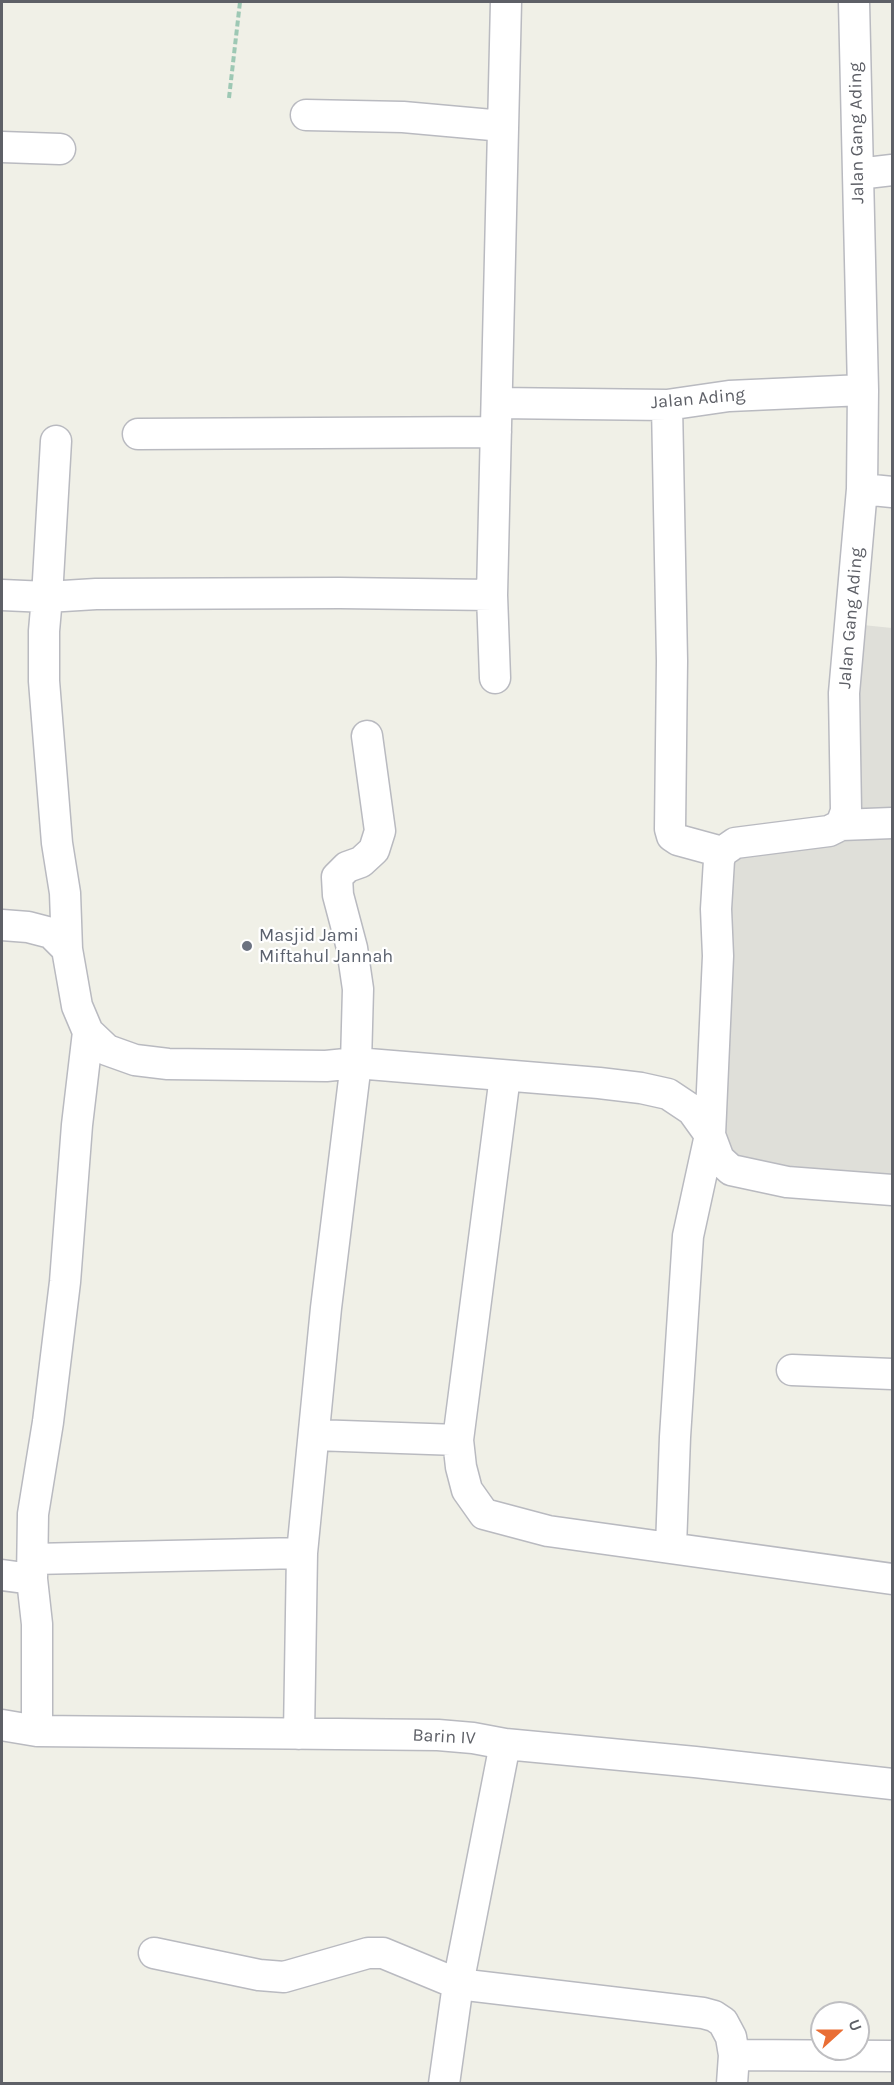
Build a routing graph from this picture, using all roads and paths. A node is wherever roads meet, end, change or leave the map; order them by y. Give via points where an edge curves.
1 (240, 2) edge
2 (506, 2) edge
3 (854, 2) edge
4 (229, 98) dead end
5 (306, 115) dead end
6 (503, 126) junction
7 (2, 147) edge
8 (60, 149) dead end
9 (892, 170) edge
10 (858, 174) junction
11 (863, 390) junction
12 (667, 405) junction
13 (496, 417) junction
14 (138, 434) dead end
15 (56, 441) dead end
16 (862, 489) junction
17 (892, 492) edge
18 (2, 595) edge
19 (492, 595) junction
20 (47, 597) junction
21 (495, 678) dead end
22 (367, 736) dead end
23 (892, 823) edge
24 (841, 825) junction
25 (722, 852) junction
26 (2, 925) edge
27 (67, 949) junction
28 (88, 1032) junction
29 (356, 1063) junction
30 (505, 1076) junction
31 (710, 1135) junction
32 (892, 1190) edge
33 (792, 1370) dead end
34 (892, 1374) edge
35 (314, 1435) junction
36 (458, 1440) junction
37 (671, 1547) junction
38 (302, 1553) junction
39 (32, 1569) junction
40 (2, 1575) edge
41 (892, 1579) edge
42 (2, 1728) edge
43 (38, 1731) junction
44 (299, 1734) junction
45 (505, 1744) junction
46 (892, 1784) edge
47 (154, 1953) dead end
48 (458, 1984) junction
49 (892, 2056) edge
50 (733, 2069) edge
51 (444, 2084) edge

1 - 4 path
2 - 6 street
3 - 10 street, Jalan Gang Ading
5 - 6 street via 403,117
6 - 13 street
7 - 8 street
9 - 10 street
10 - 11 street, Jalan Gang Ading
11 - 12 street, Jalan Ading via 729,396
11 - 16 street, Jalan Gang Ading
12 - 13 street, Jalan Ading
12 - 25 street via 672,661 670,828 678,840
13 - 14 street, Jalan Ading
13 - 19 street
15 - 20 street
16 - 17 street
16 - 24 street, Jalan Gang Ading via 844,693 846,811
18 - 20 street
19 - 20 street
19 - 21 street
20 - 27 street via 44,681
22 - 29 street via 380,831 374,850 338,877 338,895 358,989
23 - 24 street
24 - 25 street via 829,831 735,843
25 - 31 street via 716,909 718,956
26 - 27 street via 51,933
27 - 28 street via 77,1006
28 - 29 street via 107,1050 135,1060 168,1064
28 - 39 street via 65,1282 33,1514
29 - 30 street
29 - 35 street
30 - 31 street via 598,1083 668,1094 692,1110
30 - 36 street
31 - 32 street via 719,1159 731,1170 786,1182
31 - 37 street via 688,1236
33 - 34 street
35 - 36 street
35 - 38 street
36 - 37 street via 467,1490 484,1514 548,1531
37 - 41 street
38 - 39 street
38 - 44 street
39 - 40 street
39 - 43 street
42 - 43 street, Barin IV
43 - 44 street, Barin IV
44 - 45 street, Barin IV via 438,1735
45 - 46 street, Barin IV
45 - 48 street
47 - 48 street via 284,1977 368,1953 383,1953
48 - 50 street via 714,2016 723,2022 731,2037
48 - 51 street
49 - 50 street

